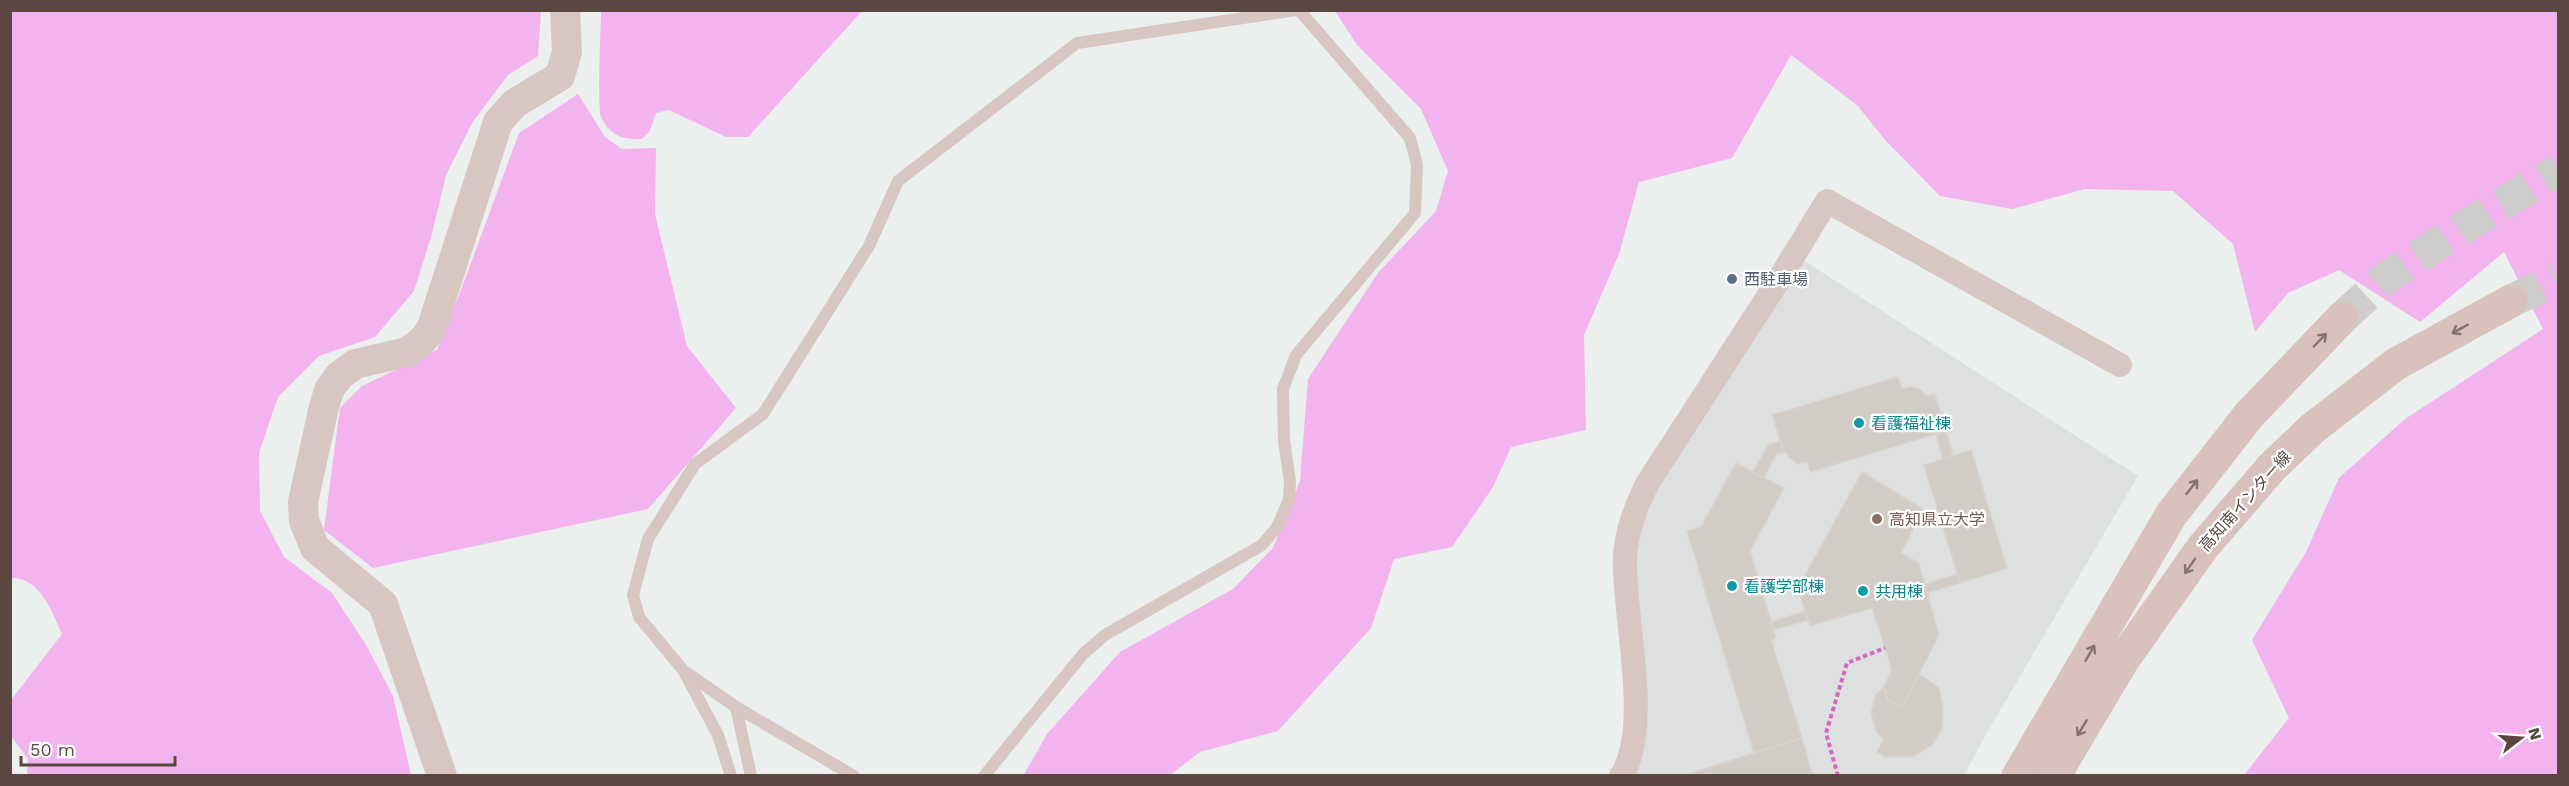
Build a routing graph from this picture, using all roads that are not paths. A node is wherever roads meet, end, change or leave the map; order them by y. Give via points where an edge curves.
1 (565, 10) edge
2 (1298, 10) edge
3 (2511, 301) tunnel mouth
4 (2342, 318) tunnel mouth
5 (2120, 364) dead end
6 (683, 670) junction
7 (735, 707) junction
8 (442, 776) edge
9 (731, 776) edge
10 (751, 776) edge
11 (854, 776) edge
12 (984, 776) edge
13 (1621, 776) edge
14 (2018, 776) edge
15 (2054, 776) edge

1 - 8 street via 567,52 560,76 514,104 498,122 431,330 407,352 354,364 339,376 329,390 323,411 303,502 304,521 315,548 383,604
2 - 6 lane via 1077,43 898,181 869,246 763,414 695,464 648,539 633,595 639,617
2 - 12 lane via 1410,138 1417,165 1414,213 1296,356 1283,389 1290,481 1289,500 1277,527 1262,545 1083,654
3 -> 15 main road, 高知南インター線 via 2396,364 2313,428 2272,467 2203,547 2136,641
14 -> 4 main road via 2171,515 2249,415
5 - 13 street via 1827,201 1647,484 1632,516 1625,558 1637,724 1628,766
6 - 7 lane
6 - 9 lane via 718,735
7 - 10 lane
7 - 11 lane

